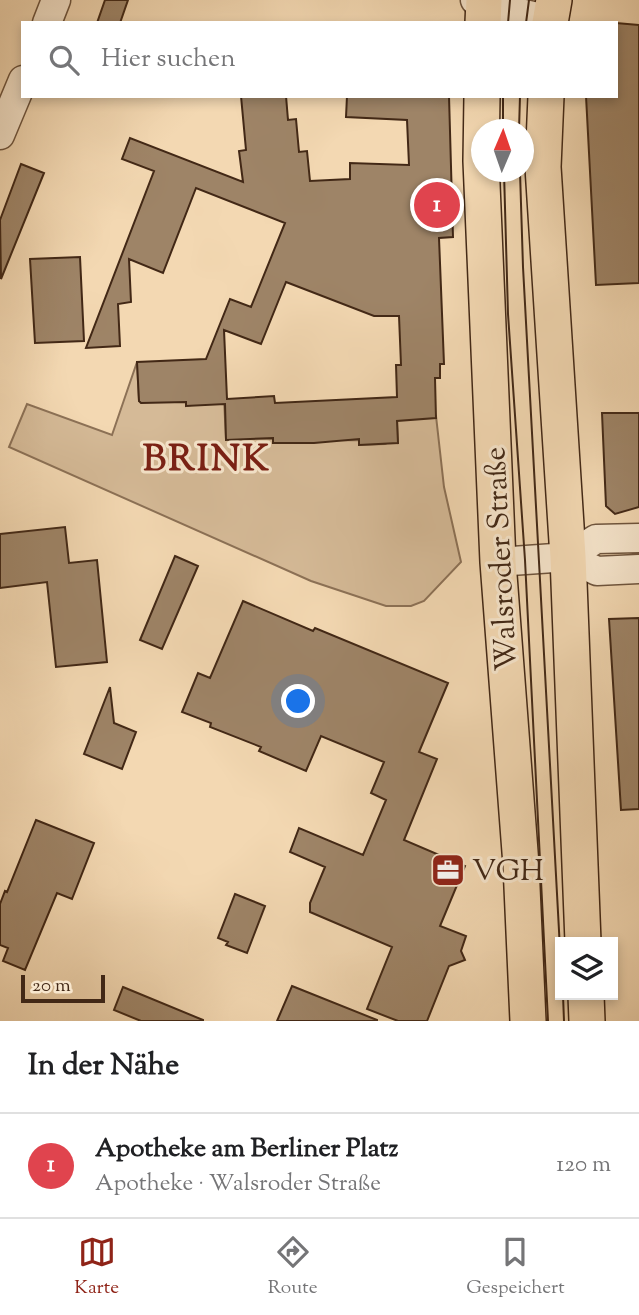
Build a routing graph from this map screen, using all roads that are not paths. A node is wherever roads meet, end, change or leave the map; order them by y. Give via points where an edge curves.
1 (56, 0) edge
2 (481, 7) edge
3 (552, 14) edge
4 (48, 21) edge
5 (21, 85) edge
6 (482, 98) edge
7 (546, 98) edge
8 (0, 135) edge
9 (639, 538) edge
10 (568, 557) junction
11 (498, 562) junction
12 (639, 569) edge
13 (583, 937) edge
14 (586, 1000) edge
15 (528, 1021) edge
16 (587, 1021) edge

1 - 4 street
2 - 3 street
5 - 8 street
6 - 11 main road, Walsroder Straße
7 - 10 main road via 543,167
9 - 10 street via 596,539
10 - 11 street
10 - 12 street via 597,571
10 - 13 main road
11 - 15 main road, Walsroder Straße
14 - 16 main road

